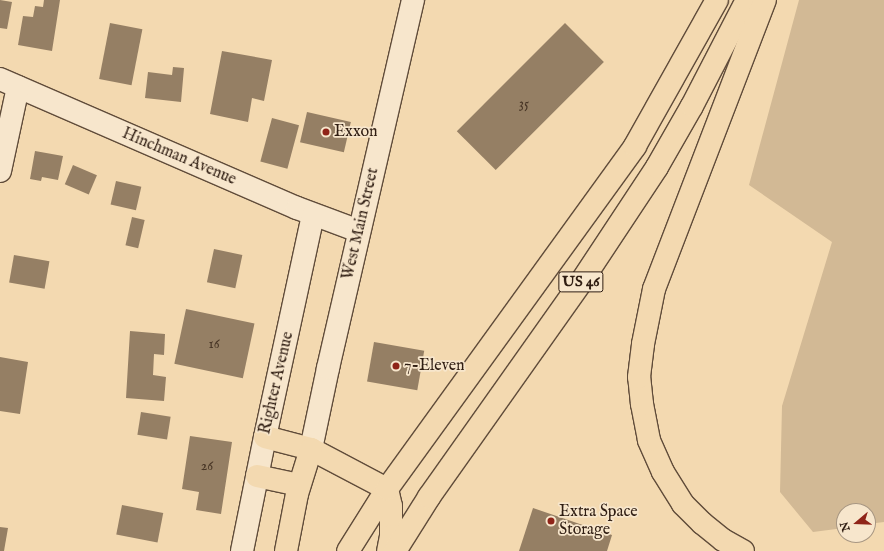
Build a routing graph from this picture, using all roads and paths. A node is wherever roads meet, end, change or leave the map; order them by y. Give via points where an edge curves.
1 (412, 0) edge
2 (717, 0) edge
3 (748, 0) edge
4 (765, 0) edge
5 (9, 83) edge
6 (0, 171) edge
7 (314, 215) junction
8 (359, 231) junction
9 (265, 437) junction
10 (311, 449) junction
11 (257, 476) junction
12 (300, 485) junction
13 (387, 488) junction
14 (242, 551) edge
15 (286, 551) edge
16 (348, 551) edge
17 (388, 551) edge
18 (395, 551) edge
19 (743, 551) edge

1 - 8 street, West Main Street
2 - 13 highway, US 46 via 635,146
3 - 18 highway, US 46 via 657,167 580,282 429,497
4 - 19 highway via 654,289 639,377 649,440 663,472 683,504 702,523 723,540
5 - 6 street
5 - 7 street, Hinchman Avenue
7 - 8 street, Hinchman Avenue
7 - 9 street, Righter Avenue
8 - 10 street, West Main Street
9 - 10 highway
9 - 11 street, Righter Avenue
10 - 12 highway
10 - 13 highway
11 - 12 highway
11 - 14 street, Righter Avenue
12 - 15 highway
13 - 16 highway, US 46
13 - 17 highway via 391,506

